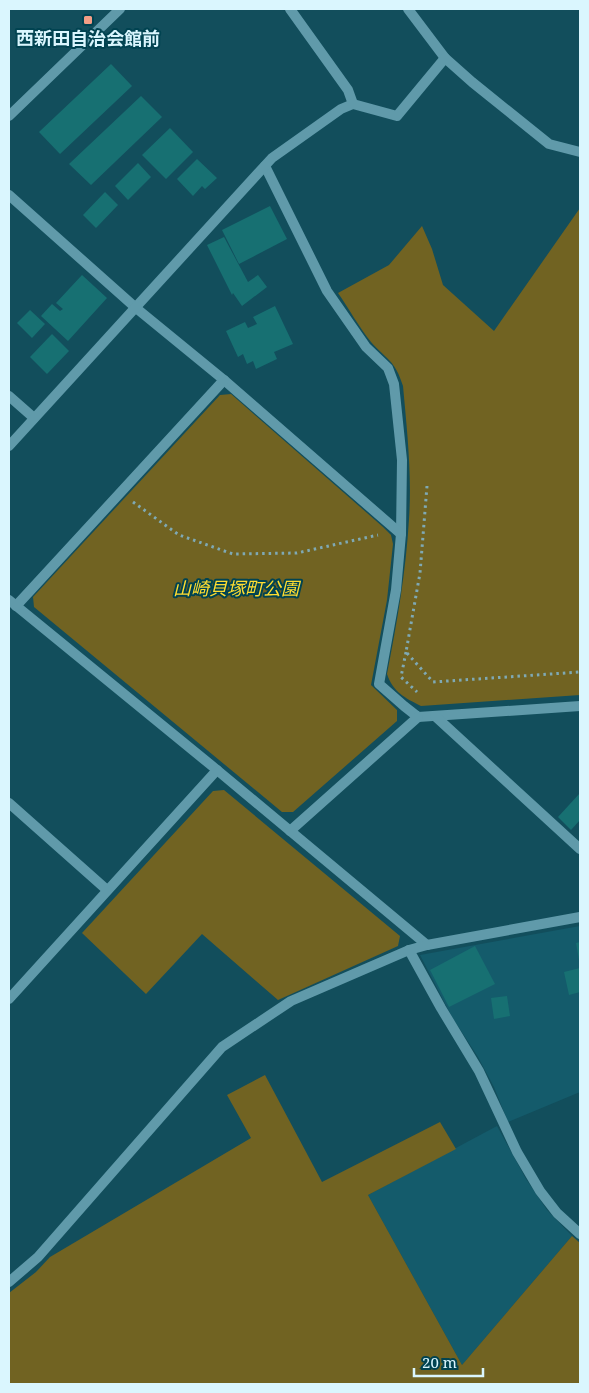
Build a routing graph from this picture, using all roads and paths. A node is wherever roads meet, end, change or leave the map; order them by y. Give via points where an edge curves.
1 (120, 9) edge
2 (290, 9) edge
3 (408, 9) edge
4 (445, 58) junction
5 (353, 104) junction
6 (9, 116) edge
7 (580, 152) edge
8 (265, 166) junction
9 (9, 195) edge
10 (136, 308) junction
11 (224, 380) junction
12 (9, 396) edge
13 (34, 418) junction
14 (9, 446) edge
15 (427, 486) dead end
16 (120, 493) junction
17 (389, 524) junction
18 (401, 534) junction
19 (12, 603) edge
20 (406, 652) junction
21 (580, 672) edge
22 (417, 692) dead end
23 (580, 706) edge
24 (435, 716) junction
25 (418, 717) junction
26 (217, 770) junction
27 (9, 803) edge
28 (290, 831) junction
29 (580, 849) edge
30 (107, 890) junction
31 (580, 917) edge
32 (426, 945) junction
33 (408, 950) junction
34 (9, 998) edge
35 (580, 1234) edge
36 (9, 1282) edge

1 - 6 street
2 - 5 street via 348,90
3 - 4 street
4 - 5 street via 397,116
4 - 7 street via 549,144
5 - 8 street via 341,109
8 - 10 street
8 - 18 street via 327,291 366,347 388,368 394,384 402,460
9 - 10 street
10 - 11 street
10 - 13 street
11 - 16 street
11 - 17 street
12 - 13 street
13 - 14 street
15 - 20 path via 420,573
16 - 17 path via 179,535 233,554 297,552 379,535
16 - 19 street
17 - 18 street
18 - 25 street via 396,590 379,684
19 - 26 street
20 - 21 path via 433,682
20 - 22 path via 401,677
23 - 24 street
24 - 25 street
24 - 29 street
25 - 28 street
26 - 28 street
26 - 30 street
27 - 30 street
28 - 32 street
30 - 34 street
31 - 32 street
32 - 33 street
33 - 35 street via 479,1072 540,1192
33 - 36 street via 291,1001 222,1047 38,1257

